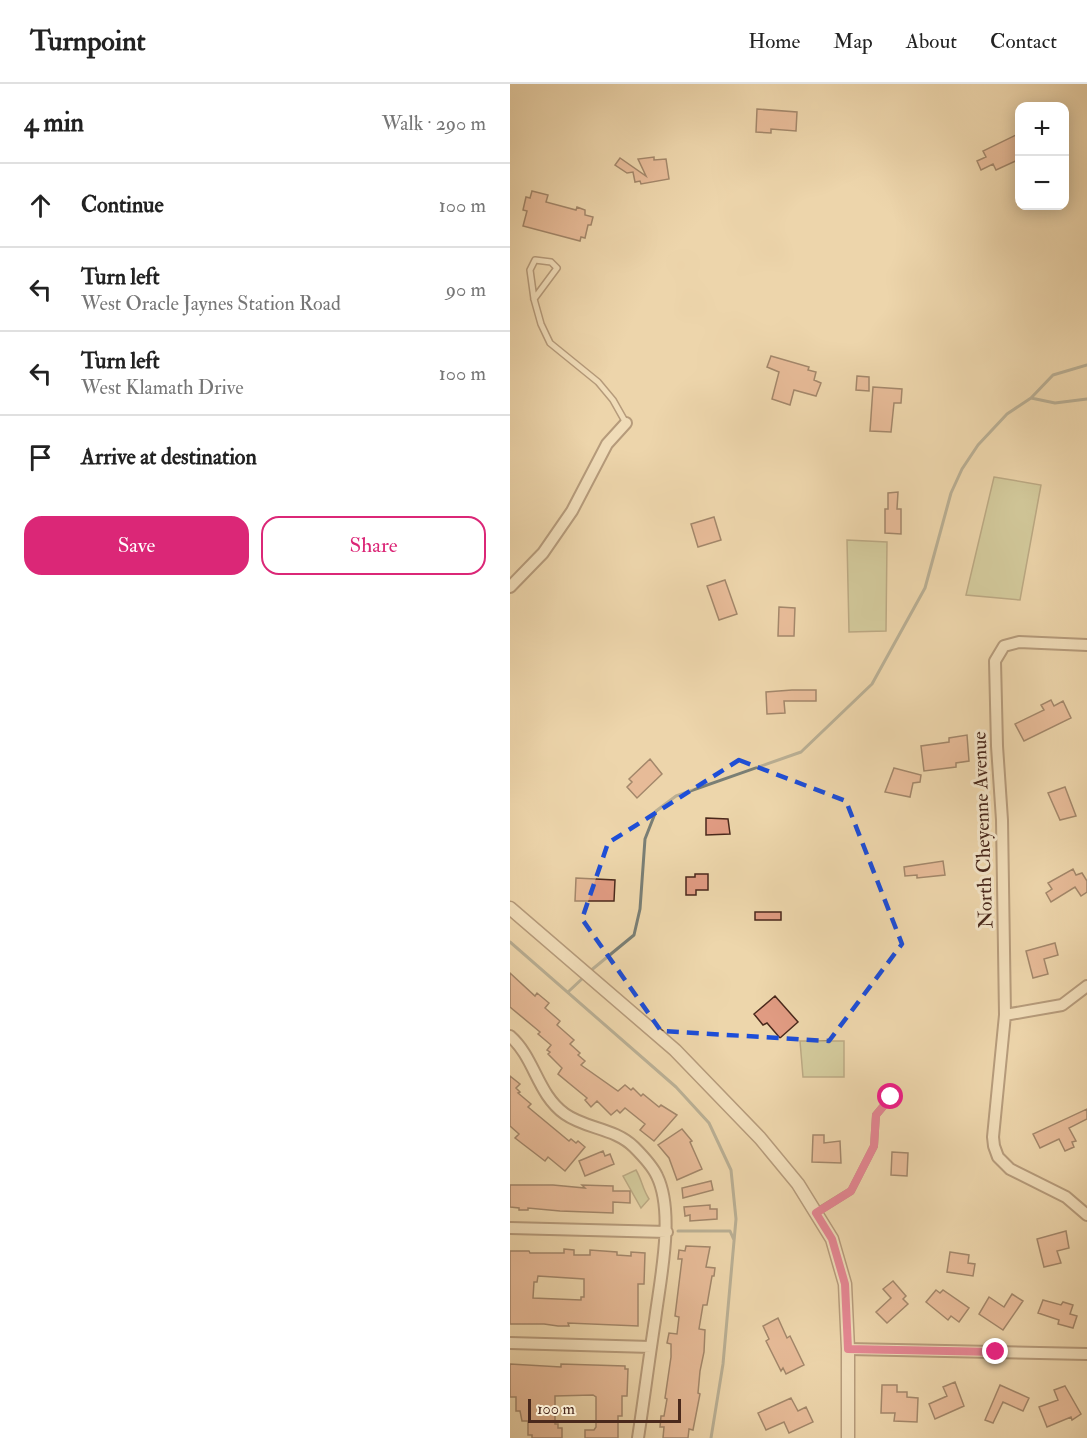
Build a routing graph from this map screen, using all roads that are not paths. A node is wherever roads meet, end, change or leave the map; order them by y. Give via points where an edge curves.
1 (534, 299) junction
2 (626, 423) joint
3 (510, 586) edge
4 (1087, 645) edge
5 (510, 908) edge
6 (1087, 986) edge
7 (1005, 1015) junction
8 (510, 1036) edge
9 (891, 1097) dead end
10 (816, 1213) junction
11 (1087, 1215) edge
12 (510, 1228) edge
13 (667, 1232) junction
14 (510, 1343) edge
15 (651, 1347) junction
16 (848, 1349) junction
17 (1087, 1354) edge
18 (638, 1438) edge
19 (848, 1438) edge

1 - 1 lane via 530,270 535,260 551,262 557,268
1 - 2 lane via 550,343 598,382
2 - 3 street via 607,444 572,511 543,553
4 - 7 street, North Cheyenne Avenue via 1019,642 1004,646 995,661
5 - 10 street via 675,1050 760,1138
6 - 7 street via 1062,1005
7 - 11 street, North Cheyenne Avenue via 993,1137 998,1157 1010,1169 1066,1197
8 - 13 street via 521,1046 550,1100 565,1114 620,1137 647,1161 662,1192
9 - 10 lane via 876,1115 874,1146 851,1191
10 - 16 street via 832,1239 845,1284
12 - 13 street
13 - 15 street
14 - 15 street
15 - 18 street
16 - 17 street
16 - 19 street

